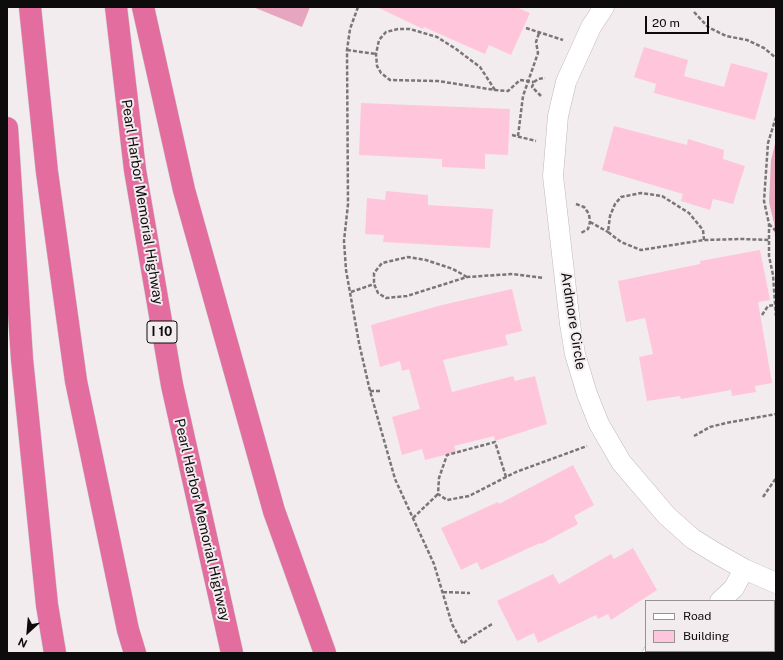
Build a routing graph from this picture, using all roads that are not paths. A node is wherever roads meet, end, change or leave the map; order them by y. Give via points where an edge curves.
1 (30, 7) edge
2 (116, 7) edge
3 (143, 7) edge
4 (604, 7) edge
5 (7, 128) edge
6 (744, 570) junction
7 (776, 583) edge
8 (721, 600) edge
9 (56, 653) edge
10 (135, 653) edge
11 (232, 653) edge
12 (325, 653) edge

1 - 10 highway via 47,172 76,381
2 - 11 highway, Pearl Harbor Memorial Highway / I 10 via 135,170 172,385
3 - 12 highway via 184,190 274,511
4 - 6 street, Ardmore Circle via 591,27 566,82 554,146 553,176 575,354 599,424 640,486 667,516 693,538
5 - 9 highway via 22,359 47,605
6 - 7 street, Ardmore Circle
6 - 8 street via 734,588

